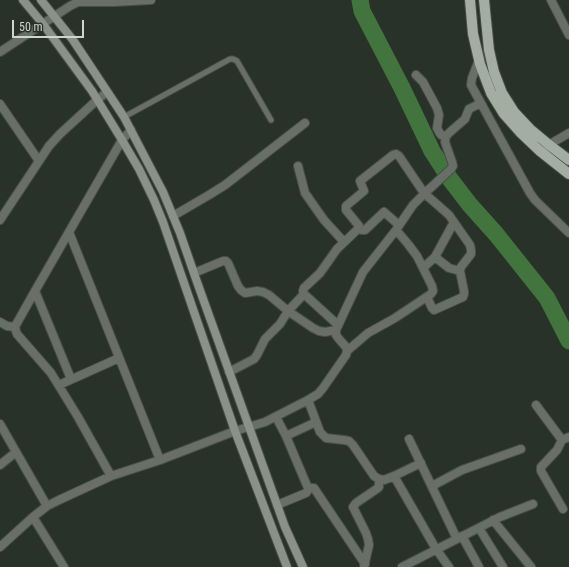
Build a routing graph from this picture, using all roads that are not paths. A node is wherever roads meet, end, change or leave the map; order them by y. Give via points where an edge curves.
1 (23, 0) edge
2 (41, 0) edge
3 (151, 0) edge
4 (470, 0) edge
5 (484, 0) edge
6 (551, 0) edge
7 (72, 2) edge
8 (55, 17) junction
9 (43, 24) junction
10 (569, 35) edge
11 (0, 52) edge
12 (479, 60) junction
13 (416, 75) dead end
14 (107, 92) junction
15 (97, 100) junction
16 (481, 102) junction
17 (0, 104) edge
18 (124, 117) junction
19 (271, 120) dead end
20 (305, 123) dead end
21 (131, 130) junction
22 (569, 133) edge
23 (446, 136) junction
24 (122, 140) junction
25 (544, 148) junction
26 (569, 160) edge
27 (39, 161) junction
28 (298, 166) dead end
29 (569, 174) edge
30 (425, 192) junction
31 (173, 216) junction
32 (0, 218) edge
33 (454, 222) junction
34 (359, 228) junction
35 (397, 228) junction
36 (69, 232) junction
37 (569, 233) edge
38 (344, 242) junction
39 (435, 257) junction
40 (423, 268) junction
41 (460, 271) junction
42 (194, 273) junction
43 (35, 291) junction
44 (304, 294) junction
45 (426, 297) junction
46 (288, 311) junction
47 (0, 322) edge
48 (15, 327) junction
49 (337, 327) junction
50 (347, 351) junction
51 (119, 358) junction
52 (229, 372) junction
53 (71, 379) junction
54 (59, 385) junction
55 (308, 400) junction
56 (536, 405) dead end
57 (276, 417) junction
58 (316, 422) junction
59 (0, 426) edge
60 (249, 427) junction
61 (235, 431) junction
62 (286, 436) junction
63 (565, 438) edge
64 (410, 439) dead end
65 (521, 449) dead end
66 (16, 452) junction
67 (160, 460) junction
68 (421, 463) junction
69 (0, 465) edge
70 (111, 476) junction
71 (394, 476) junction
72 (379, 479) junction
73 (432, 486) junction
74 (308, 488) junction
75 (533, 504) dead end
76 (277, 505) junction
77 (47, 506) junction
78 (563, 509) dead end
79 (33, 517) junction
80 (493, 520) junction
81 (479, 528) junction
82 (459, 538) junction
83 (293, 544) junction
84 (0, 547) edge
85 (436, 549) junction
86 (280, 550) junction
87 (415, 564) edge
88 (364, 566) edge
89 (64, 567) edge
90 (287, 567) edge
91 (303, 567) edge
92 (402, 567) edge
93 (448, 567) edge
94 (479, 567) edge
95 (503, 567) edge
96 (531, 567) edge

1 - 9 street
2 - 8 street
3 - 7 street
4 - 12 main road via 473,34
5 - 25 main road via 489,50 502,93
6 - 10 street
7 - 8 street
8 - 9 street
8 - 14 street
9 - 11 street
9 - 15 street
12 - 16 street via 471,85
12 - 25 main road via 491,93 504,114 520,132
13 - 23 street via 423,82 437,108 437,128 441,135
14 - 15 street
14 - 18 street
15 - 24 street
15 - 27 street via 60,134
16 - 23 street via 469,109 465,120
16 - 37 street via 530,194
17 - 27 street
18 - 19 lane via 233,58
18 - 21 street
20 - 31 street via 209,196
21 - 24 street
21 - 31 street
22 - 25 street
23 - 30 street via 445,142 453,166
24 - 36 street
24 - 61 street via 160,214
25 - 26 main road
25 - 29 main road
27 - 32 street
28 - 38 street via 305,193
30 - 33 street
30 - 34 street via 399,156 393,155 360,181 364,191 346,206 346,210
30 - 35 street
31 - 42 street
33 - 39 street
33 - 41 street via 471,250
34 - 35 street via 366,230 384,212
34 - 38 street
35 - 40 street
35 - 49 street via 362,272
36 - 43 street
36 - 51 street
38 - 44 street via 320,273 304,288
39 - 40 street
39 - 41 street via 449,268
40 - 45 street via 433,291
41 - 45 street via 464,291 462,297 434,310
42 - 46 street via 226,262 241,290 245,293 263,292
42 - 52 street
43 - 48 street
43 - 53 street
44 - 46 street
44 - 49 street
45 - 50 street via 368,333
46 - 49 street via 319,331 325,332
46 - 52 street via 280,324 265,339 254,359
47 - 48 street
48 - 54 street via 17,334 51,372
49 - 50 street via 336,335
50 - 55 street via 323,388
51 - 53 street
51 - 67 street
52 - 60 street
53 - 54 street
54 - 70 street
55 - 57 street
55 - 58 street
56 - 63 street
57 - 60 street
57 - 62 street
58 - 62 street
58 - 72 street via 326,438 344,440 353,445 374,476
59 - 66 street
60 - 61 street
60 - 76 street
61 - 67 street
61 - 86 street
62 - 74 street
63 - 78 street via 541,467
64 - 68 street
65 - 73 street via 460,471
66 - 69 street
66 - 77 street
67 - 70 street
68 - 71 street
68 - 73 street
70 - 77 street
71 - 72 street
71 - 85 street
72 - 88 street via 379,487 353,506 369,545
73 - 82 street
74 - 76 street via 306,493
74 - 88 street via 314,488
75 - 80 street
76 - 83 street
77 - 79 street
79 - 84 street
79 - 89 street
80 - 81 street
80 - 96 street
81 - 82 street
81 - 95 street
82 - 85 street
82 - 94 street
83 - 86 street
83 - 91 street
85 - 87 street
85 - 93 street
86 - 90 street
87 - 92 street

